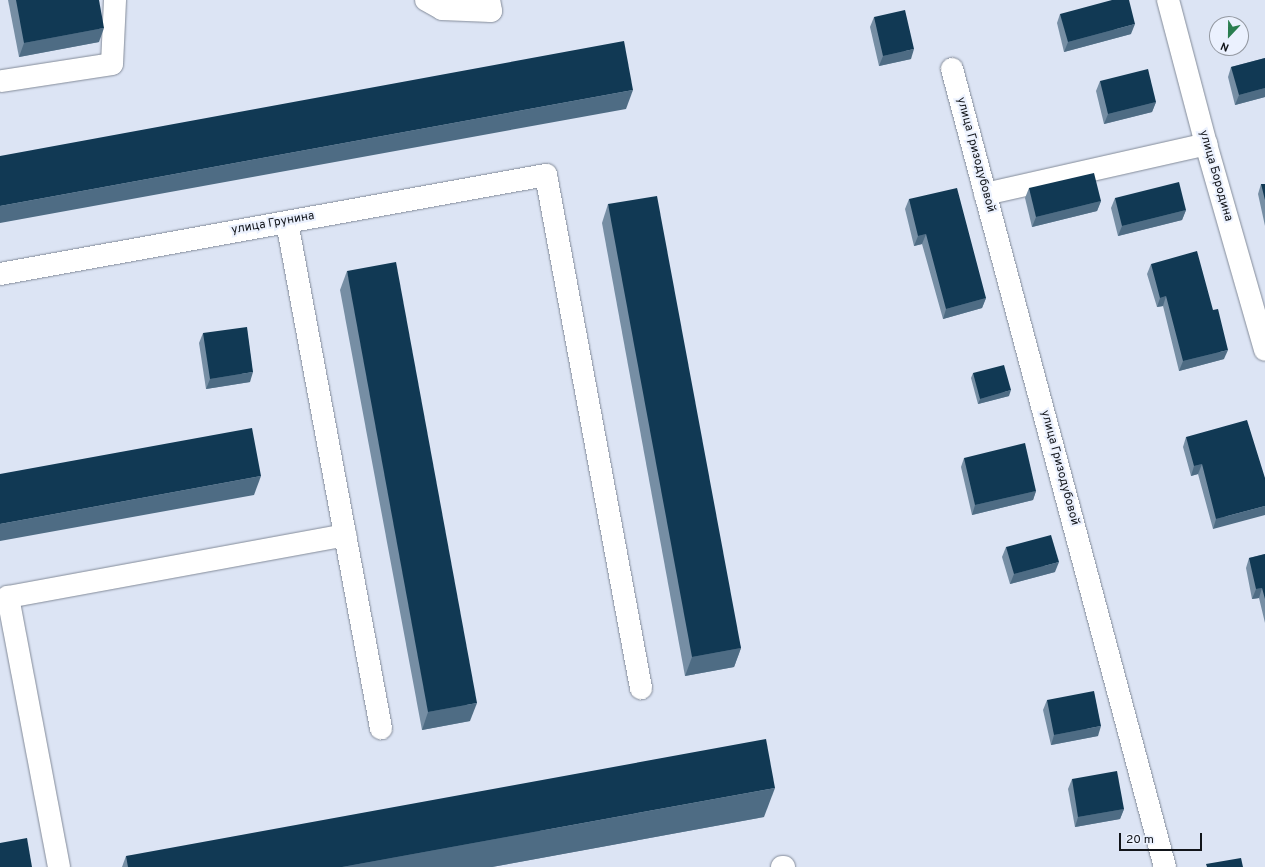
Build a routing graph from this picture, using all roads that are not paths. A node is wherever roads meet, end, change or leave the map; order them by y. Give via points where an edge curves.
1 (115, 0) edge
2 (426, 0) edge
3 (489, 0) edge
4 (1168, 0) edge
5 (952, 69) dead end
6 (1, 78) edge
7 (1206, 144) junction
8 (985, 194) junction
9 (287, 222) junction
10 (0, 274) edge
11 (1265, 350) edge
12 (345, 535) junction
13 (641, 688) dead end
14 (381, 728) dead end
15 (59, 867) edge
16 (1165, 867) edge

1 - 6 street via 112,64
2 - 3 street via 442,9 491,11
4 - 7 street, улица Бородина
5 - 8 street, улица Гризодубовой
7 - 8 street
7 - 11 street, улица Бородина
8 - 16 street, улица Гризодубовой
9 - 10 street, улица Грунина
9 - 12 street
9 - 13 street, улица Грунина via 546,175
12 - 14 street
12 - 15 street via 8,597

